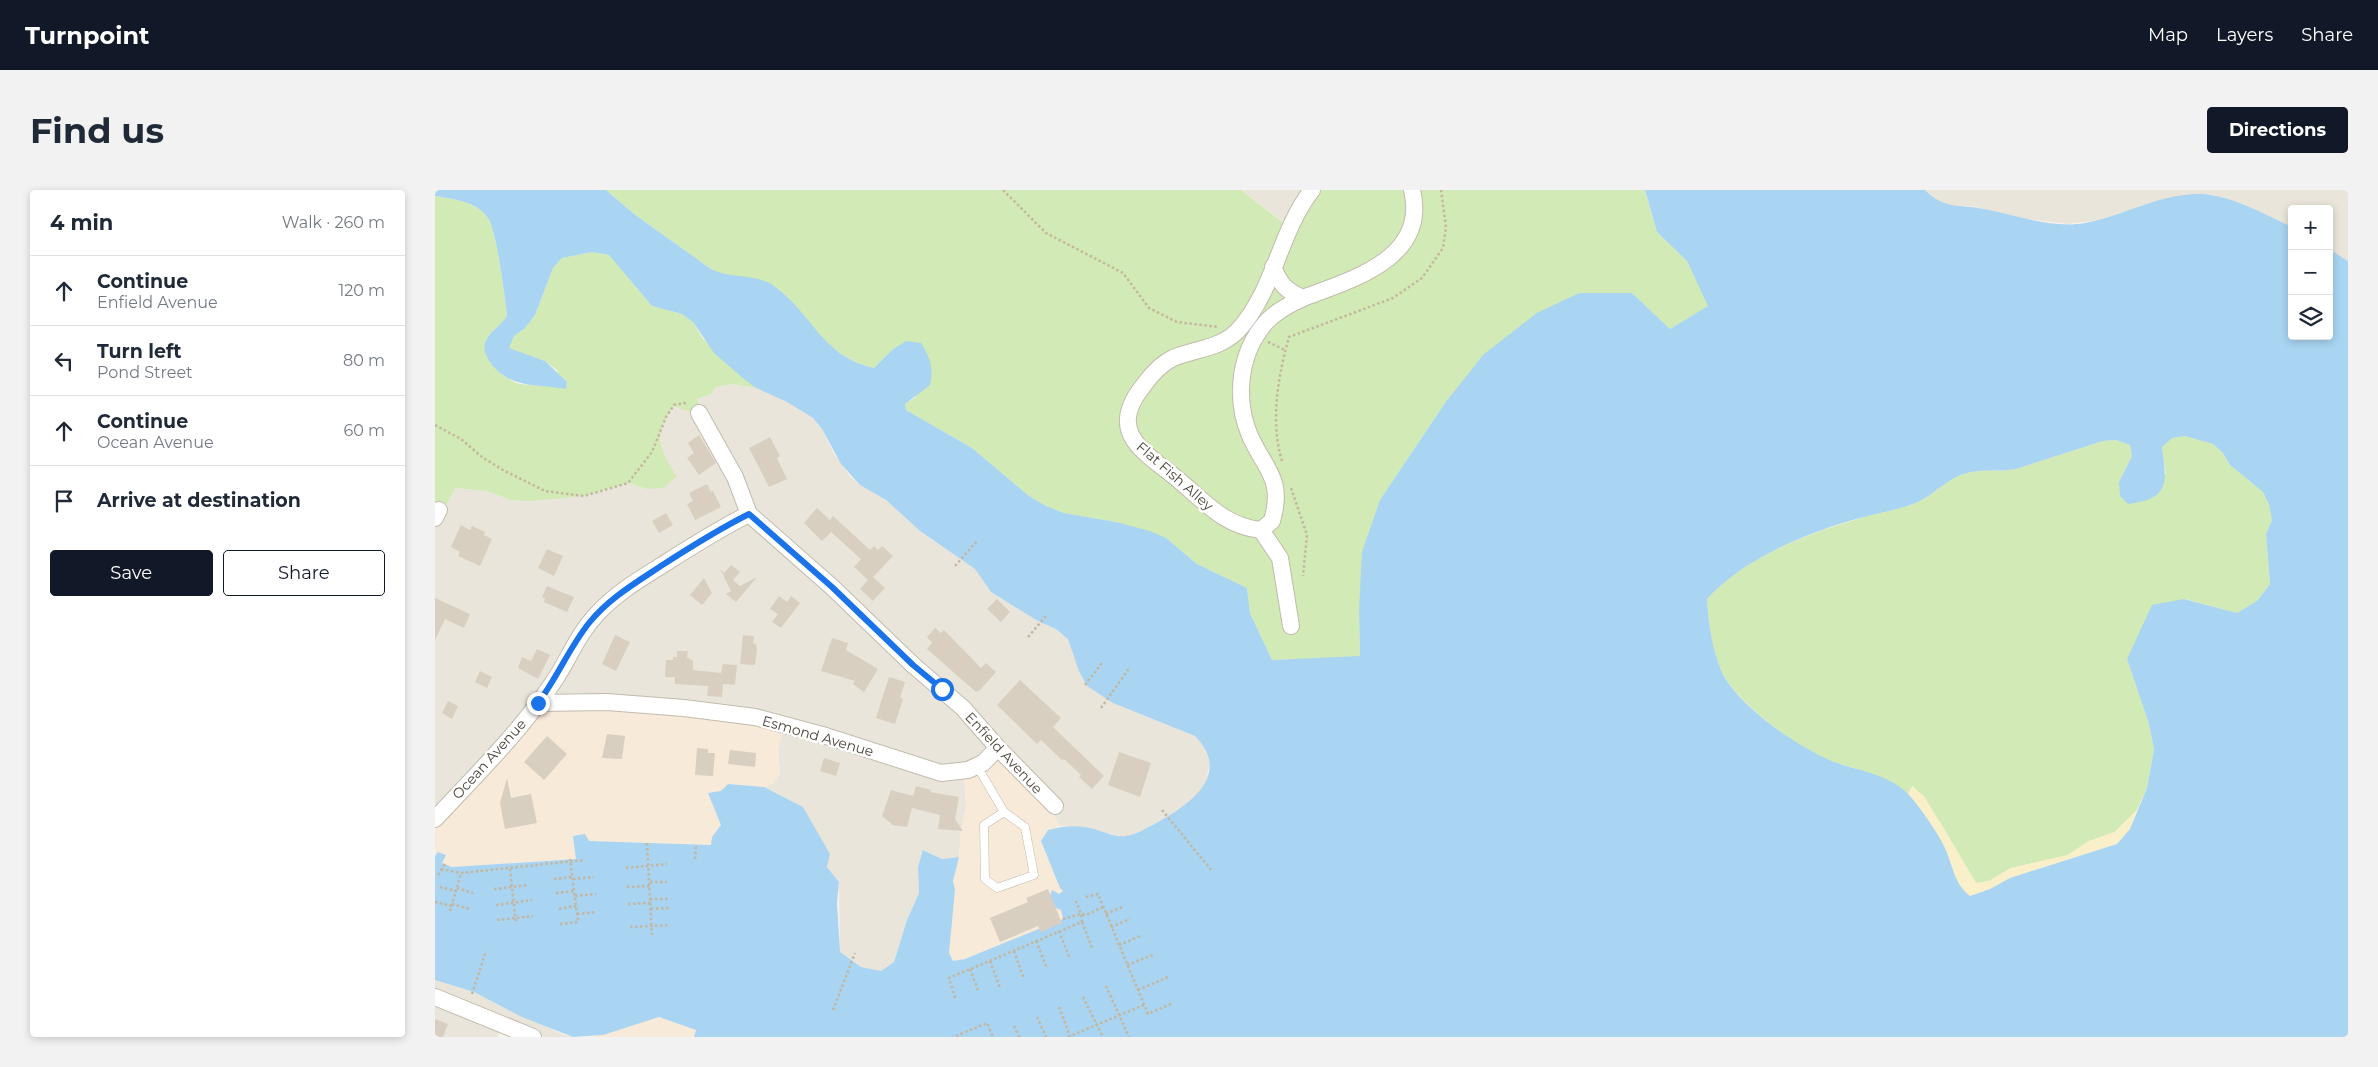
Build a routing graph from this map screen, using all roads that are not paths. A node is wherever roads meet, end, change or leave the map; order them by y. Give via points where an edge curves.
1 (1313, 190) edge
2 (1412, 190) edge
3 (1273, 267) junction
4 (1303, 298) junction
5 (699, 413) road end
6 (749, 514) junction
7 (1261, 530) junction
8 (1291, 626) dead end
9 (538, 703) junction
10 (998, 748) junction
11 (977, 766) junction
12 (1055, 806) dead end
13 (1004, 812) junction
14 (435, 819) edge
15 (435, 997) edge
16 (533, 1037) edge

1 - 3 street, Flat Fish Alley via 1289,227
2 - 4 street via 1411,226 1387,261 1354,279
3 - 4 street via 1288,291
3 - 7 street, Flat Fish Alley via 1255,305 1236,332 1223,342 1163,364 1133,398 1127,415 1129,433 1139,448 1237,526
4 - 7 street via 1266,322 1246,357 1240,391 1241,406 1248,429 1275,484 1276,506 1272,521
5 - 6 street, Enfield Avenue via 735,478
6 - 9 street, Ocean Avenue via 704,537 611,601 589,622
6 - 10 street, Enfield Avenue via 963,708
7 - 8 street via 1279,558
9 - 11 street, Esmond Avenue via 607,702 755,718 826,736 941,772 959,772
9 - 14 street, Ocean Avenue
10 - 11 street, Esmond Avenue
10 - 12 street, Enfield Avenue
11 - 13 lane
13 - 13 lane via 984,825 985,879 997,888 1034,875 1025,827
15 - 16 street

